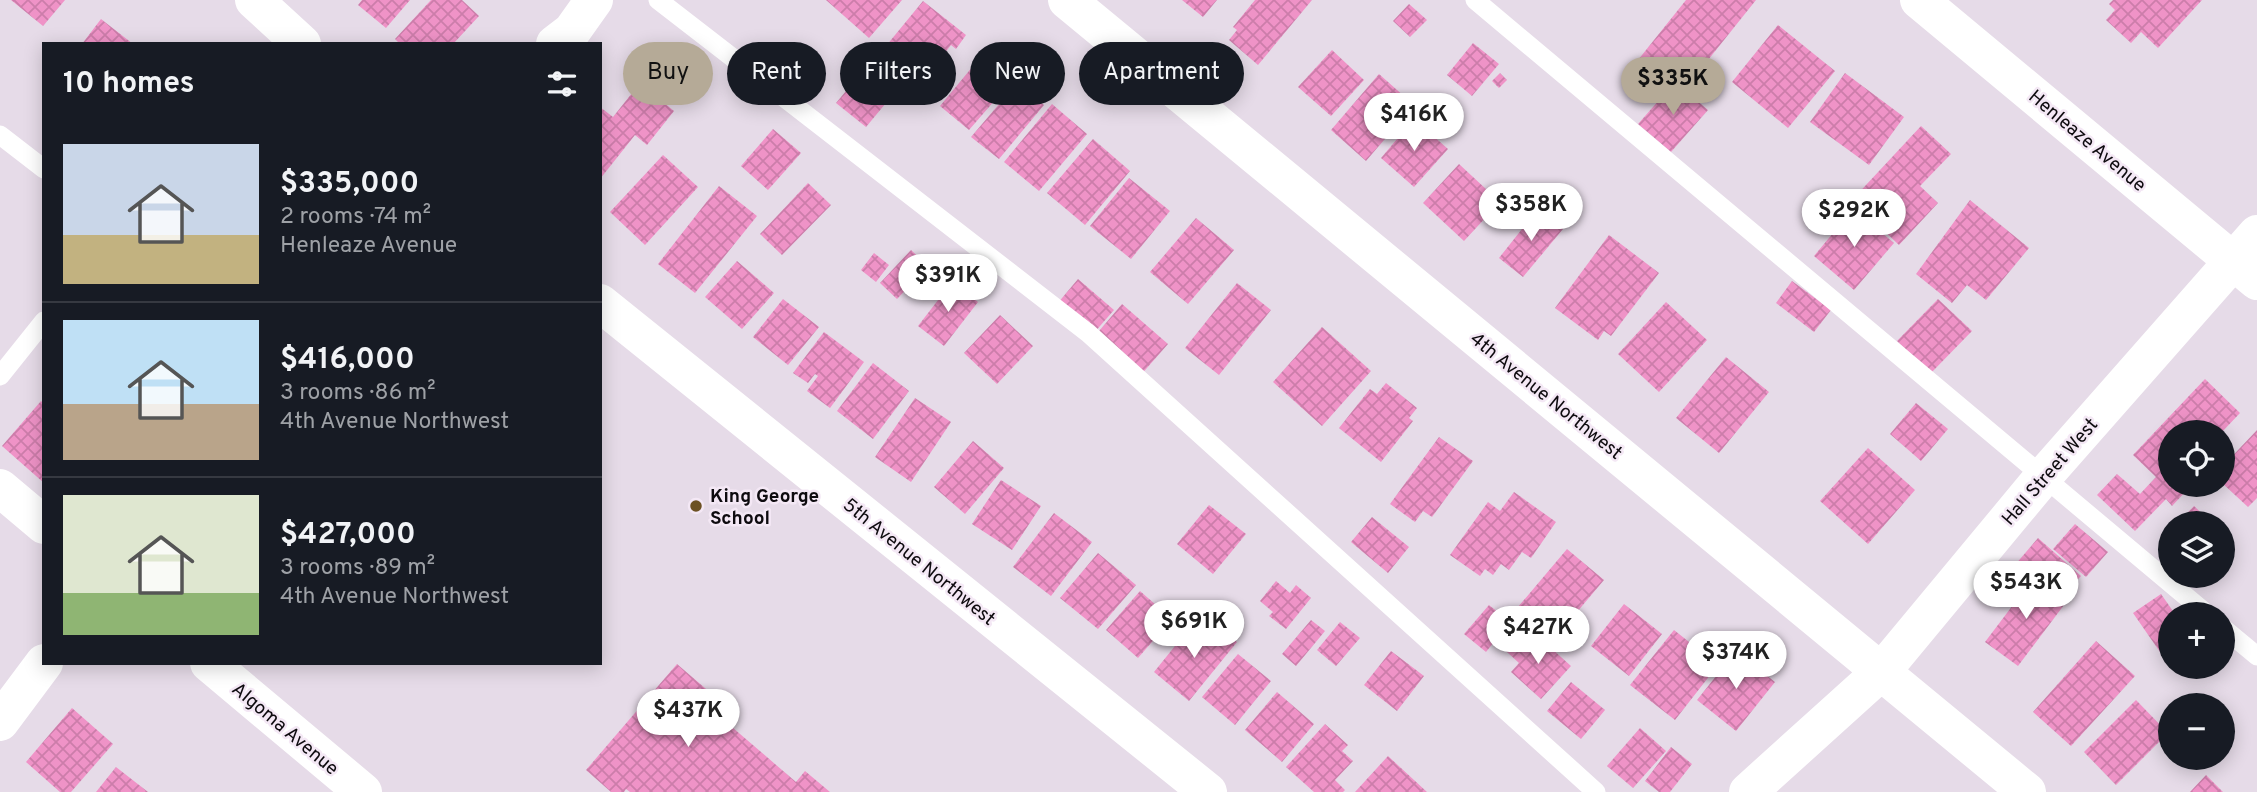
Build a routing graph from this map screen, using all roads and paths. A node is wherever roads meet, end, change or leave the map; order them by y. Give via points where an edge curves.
1 (566, 0) edge
2 (594, 0) edge
3 (659, 0) edge
4 (1067, 0) edge
5 (1475, 0) edge
6 (1919, 0) edge
7 (549, 42) edge
8 (558, 42) edge
9 (0, 135) edge
10 (42, 167) edge
11 (2249, 259) edge
12 (602, 305) edge
13 (42, 324) edge
14 (0, 376) edge
15 (2043, 477) junction
16 (0, 488) edge
17 (42, 522) edge
18 (2193, 602) edge
19 (2235, 638) edge
20 (2257, 656) edge
21 (43, 665) edge
22 (211, 665) edge
23 (1882, 671) junction
24 (0, 722) edge
25 (363, 792) edge
26 (1208, 792) edge
27 (1596, 792) edge
28 (1748, 792) edge
29 (2027, 792) edge

1 - 7 street via 554,19
2 - 8 street via 572,31
3 - 27 lane via 1088,333
4 - 23 street, 4th Avenue Northwest
5 - 15 lane
6 - 11 street, Henleaze Avenue
9 - 10 lane
11 - 15 street, Hall Street West
12 - 26 street, 5th Avenue Northwest
13 - 14 lane
15 - 18 lane
15 - 23 street, Hall Street West
16 - 17 street
19 - 20 lane
21 - 24 street
22 - 25 street, Algoma Avenue
23 - 28 street, Hall Street West
23 - 29 street, 4th Avenue Northwest

